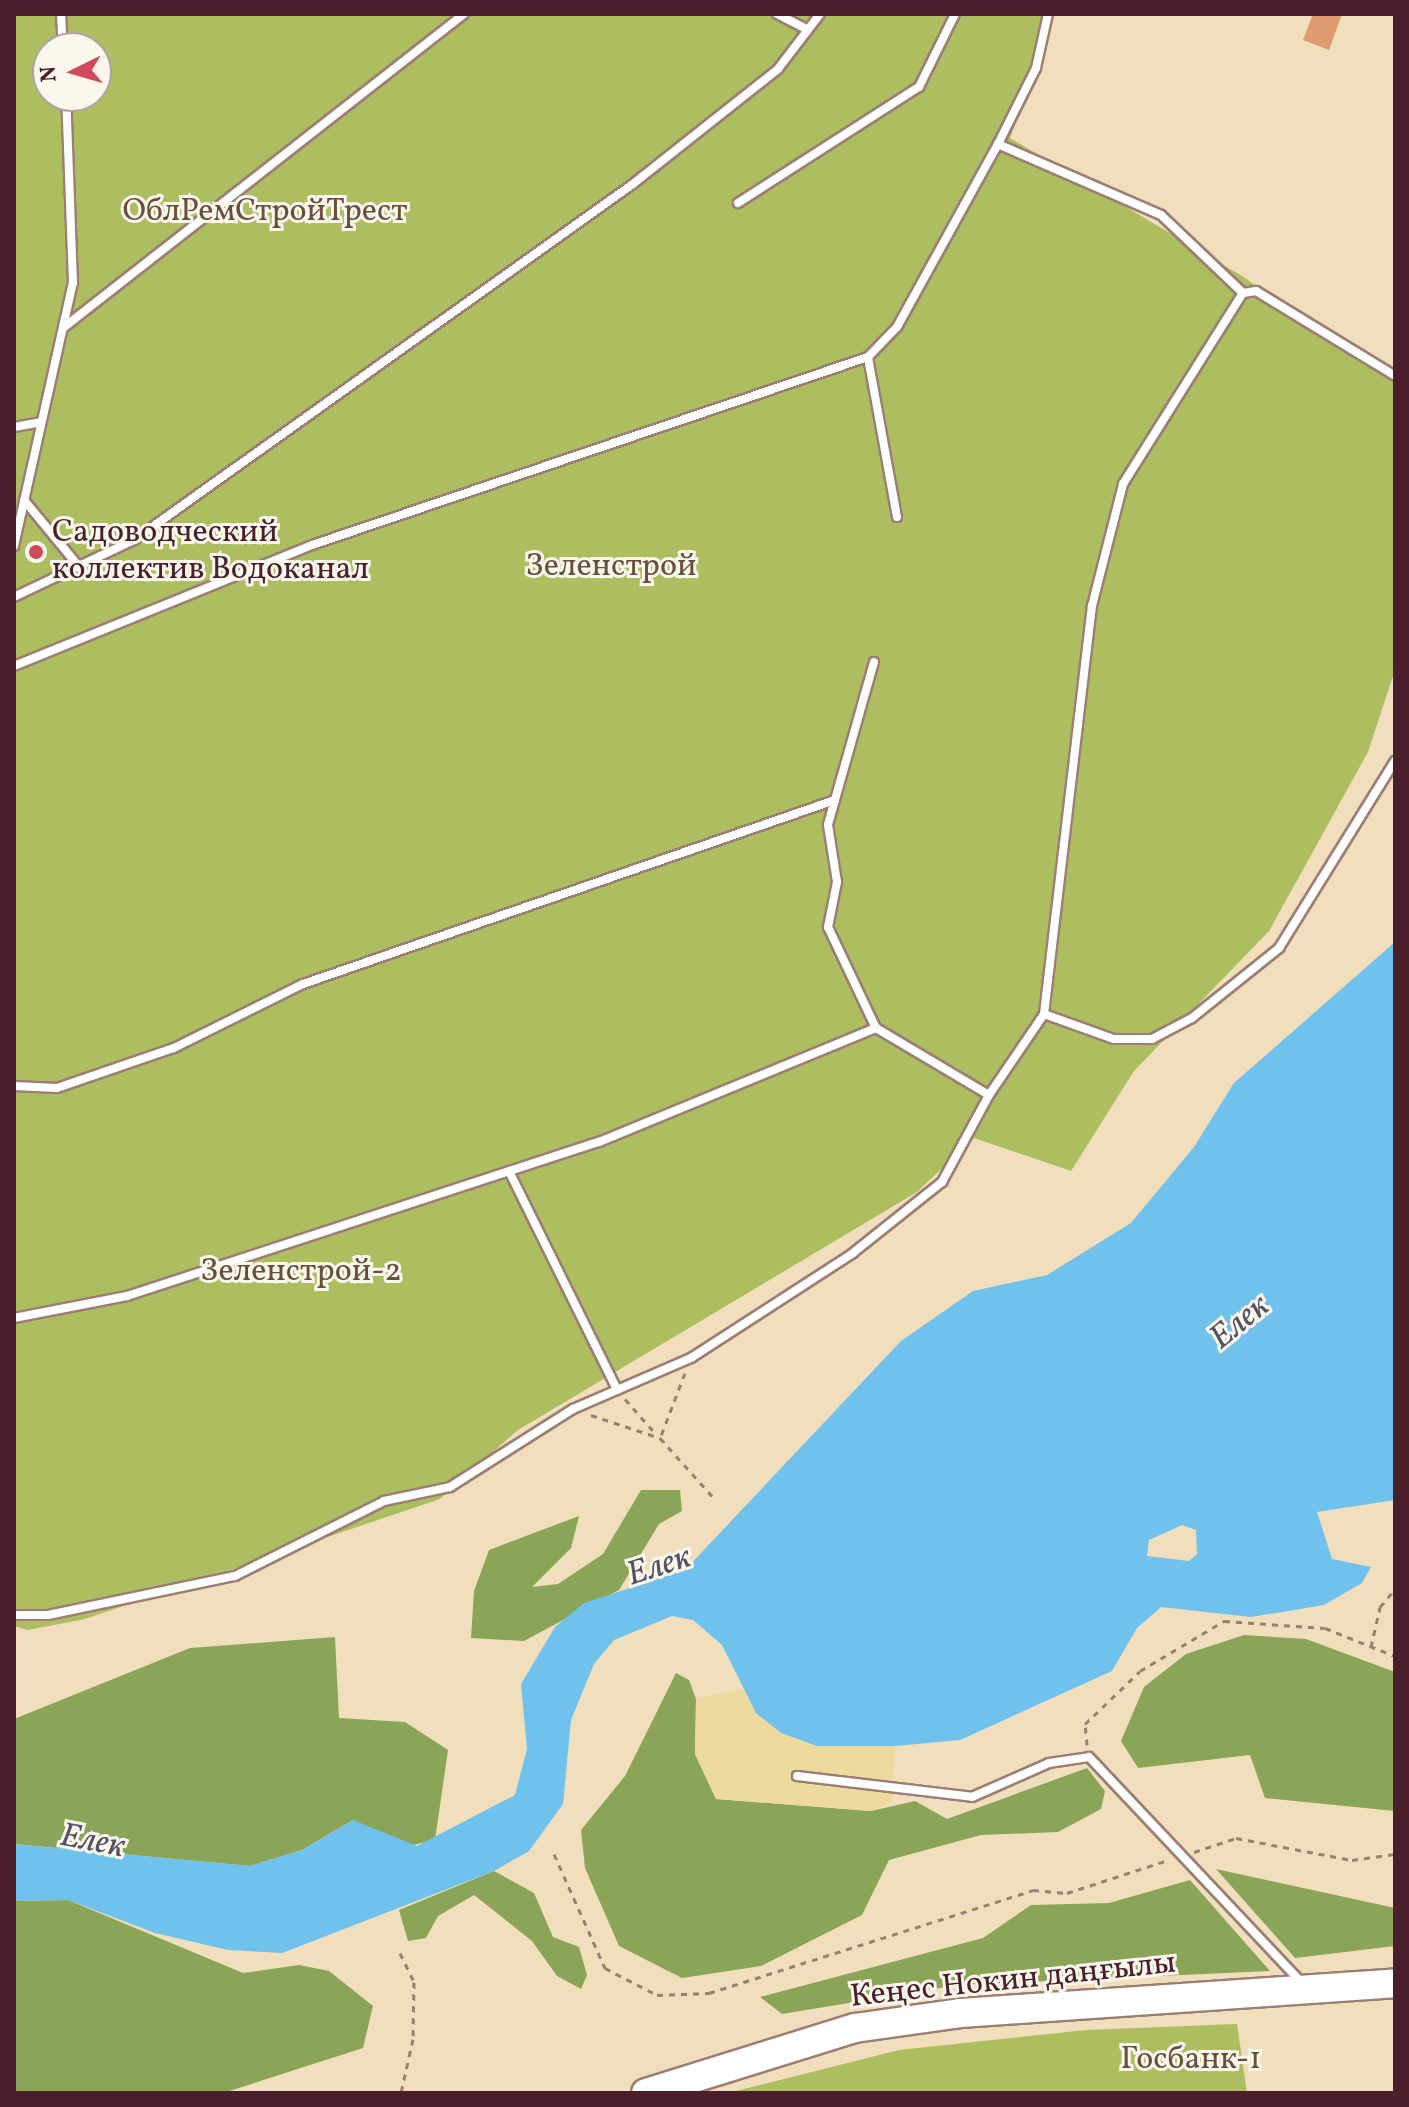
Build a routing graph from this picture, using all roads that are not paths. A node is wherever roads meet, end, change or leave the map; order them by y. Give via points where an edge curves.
1 (464, 14) edge
2 (777, 14) edge
3 (820, 14) edge
4 (955, 14) edge
5 (1048, 14) edge
6 (805, 28) junction
7 (67, 112) edge
8 (998, 144) junction
9 (738, 203) dead end
10 (1243, 293) junction
11 (63, 328) junction
12 (868, 357) junction
13 (1395, 376) edge
14 (41, 422) junction
15 (14, 427) edge
16 (24, 500) junction
17 (897, 517) dead end
18 (14, 546) edge
19 (80, 568) junction
20 (14, 597) edge
21 (874, 662) dead end
22 (14, 666) edge
23 (1395, 761) edge
24 (835, 800) junction
25 (1044, 1014) junction
26 (876, 1028) junction
27 (14, 1086) edge
28 (989, 1095) junction
29 (509, 1171) junction
30 (14, 1318) edge
31 (617, 1390) junction
32 (14, 1615) edge
33 (797, 1776) dead end
34 (1395, 1983) edge
35 (1308, 1990) junction
36 (646, 2093) edge

1 - 11 lane
2 - 6 lane
3 - 6 lane
4 - 9 lane via 919,87
5 - 8 lane via 1036,68
6 - 19 lane via 778,69 633,184 134,540
7 - 11 lane via 73,283
8 - 10 lane via 1161,215
8 - 12 lane via 897,327
10 - 13 lane via 1256,291
10 - 25 lane via 1123,484 1092,606
11 - 14 lane
12 - 17 lane
12 - 22 lane via 312,545
14 - 15 lane
14 - 16 lane
16 - 18 lane
16 - 19 lane
19 - 20 lane
21 - 24 lane
23 - 25 lane via 1279,948 1192,1018 1152,1039 1114,1039
24 - 26 lane via 828,825 837,882 828,927
24 - 27 lane via 303,984 174,1048 57,1088
25 - 28 lane
26 - 28 lane
26 - 29 lane
28 - 31 lane via 942,1182 853,1253 691,1358
29 - 30 lane via 127,1296
29 - 31 lane
31 - 32 lane via 573,1409 450,1487 384,1501 235,1576 48,1615
33 - 35 lane via 972,1797 1049,1763 1089,1757
34 - 35 highway, Кеңес Нокин даңғылы
35 - 36 highway, Кеңес Нокин даңғылы via 960,2013 855,2028

